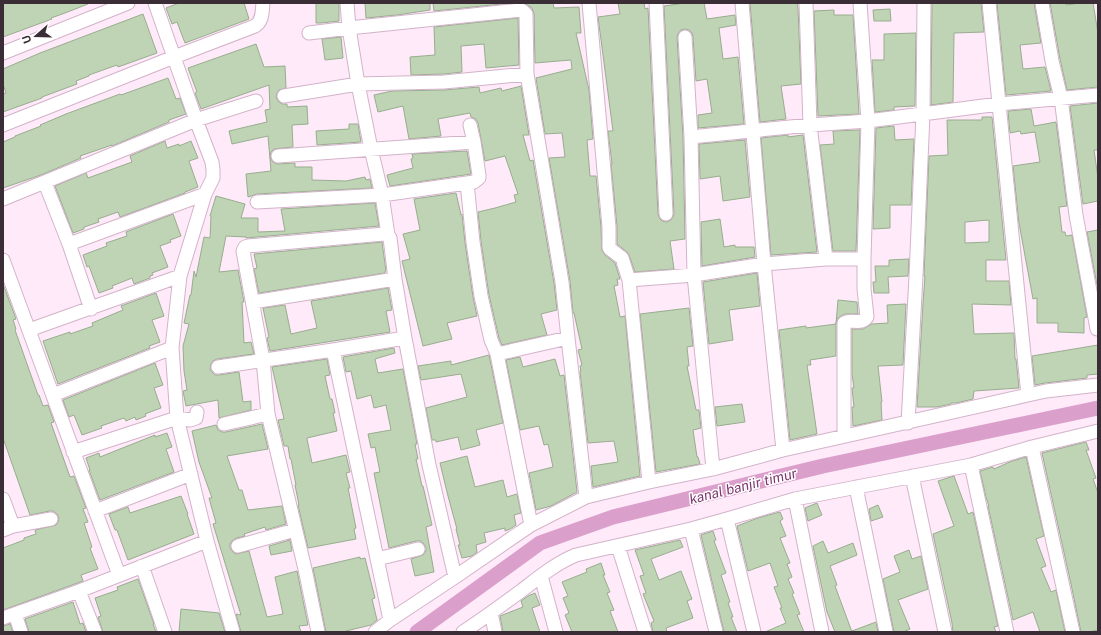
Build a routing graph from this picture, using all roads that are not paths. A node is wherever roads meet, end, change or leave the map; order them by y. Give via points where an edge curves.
1 (128, 3) edge
2 (154, 3) edge
3 (263, 3) edge
4 (347, 3) edge
5 (589, 3) edge
6 (656, 3) edge
7 (742, 3) edge
8 (806, 3) edge
9 (860, 3) edge
10 (924, 3) edge
11 (989, 3) edge
12 (1042, 3) edge
13 (349, 28) junction
14 (308, 33) dead end
15 (685, 37) dead end
16 (3, 53) edge
17 (174, 57) junction
18 (527, 74) junction
19 (358, 84) junction
20 (1098, 95) edge
21 (284, 96) dead end
22 (1061, 98) junction
23 (256, 101) dead end
24 (999, 104) junction
25 (923, 114) junction
26 (196, 120) junction
27 (868, 121) junction
28 (3, 125) edge
29 (470, 125) dead end
30 (810, 125) junction
31 (752, 131) junction
32 (691, 136) junction
33 (474, 142) junction
34 (371, 149) junction
35 (278, 156) dead end
36 (45, 183) junction
37 (467, 183) junction
38 (205, 194) junction
39 (382, 195) junction
40 (3, 200) edge
41 (257, 202) dead end
42 (666, 214) dead end
43 (388, 235) junction
44 (69, 244) junction
45 (826, 259) junction
46 (864, 260) junction
47 (3, 261) edge
48 (764, 264) junction
49 (694, 275) junction
50 (6, 276) edge
51 (180, 276) junction
52 (395, 279) junction
53 (629, 280) junction
54 (252, 302) junction
55 (91, 309) junction
56 (1097, 329) dead end
57 (29, 330) junction
58 (405, 338) junction
59 (568, 338) junction
60 (172, 348) junction
61 (333, 350) junction
62 (497, 354) junction
63 (263, 360) junction
64 (218, 367) dead end
65 (1098, 385) edge
66 (52, 395) junction
67 (1028, 395) junction
68 (197, 412) dead end
69 (268, 414) junction
70 (177, 418) junction
71 (908, 422) junction
72 (224, 424) dead end
73 (1097, 435) edge
74 (844, 436) junction
75 (1032, 448) junction
76 (783, 450) junction
77 (73, 452) junction
78 (971, 465) junction
79 (713, 469) junction
80 (191, 474) junction
81 (912, 476) junction
82 (649, 482) junction
83 (856, 487) junction
84 (586, 497) junction
85 (3, 499) edge
86 (795, 499) junction
87 (95, 511) junction
88 (51, 519) dead end
89 (728, 519) junction
90 (531, 525) junction
91 (8, 528) edge
92 (691, 529) junction
93 (295, 530) junction
94 (207, 541) junction
95 (238, 546) dead end
96 (618, 546) junction
97 (418, 549) dead end
98 (377, 559) junction
99 (142, 566) junction
100 (119, 575) junction
101 (541, 576) junction
102 (455, 577) junction
103 (79, 591) junction
104 (491, 613) junction
105 (9, 616) edge
106 (390, 620) junction
107 (21, 632) edge
108 (95, 632) edge
109 (165, 632) edge
110 (233, 632) edge
111 (318, 632) edge
112 (375, 632) edge
113 (463, 632) edge
114 (495, 632) edge
115 (556, 632) edge
116 (645, 632) edge
117 (716, 632) edge
118 (754, 632) edge
119 (822, 632) edge
120 (886, 632) edge
121 (945, 632) edge
122 (1007, 632) edge
123 (1073, 632) edge

1 - 16 street
2 - 17 street
3 - 17 street via 258,25
4 - 13 street
5 - 53 street via 609,247 622,258
6 - 42 street
7 - 31 street
8 - 30 street
9 - 27 street
10 - 25 street
11 - 24 street
12 - 22 street
13 - 14 street
13 - 18 street via 521,10 526,14
13 - 19 street
15 - 32 street
17 - 26 street
17 - 28 street
18 - 19 street via 444,82
18 - 59 street via 562,282
19 - 21 street
19 - 34 street
20 - 22 street
22 - 24 street
22 - 56 street via 1076,215
23 - 26 street
24 - 25 street
24 - 67 street
25 - 27 street
25 - 71 street
26 - 36 street
26 - 38 street via 212,162 214,178
27 - 30 street
27 - 46 street
29 - 33 street
30 - 31 street
30 - 45 street
31 - 32 street
31 - 48 street
32 - 49 street
33 - 34 street
33 - 37 street via 479,178
34 - 35 street
34 - 39 street
36 - 40 street
36 - 44 street
37 - 39 street
37 - 62 street via 481,296 490,340
38 - 44 street
38 - 51 street
39 - 41 street
39 - 43 street
43 - 52 street
43 - 54 street via 245,247 243,251
44 - 55 street
45 - 46 street
45 - 48 street
46 - 74 street via 867,317 862,322 844,323
47 - 50 street
48 - 49 street
48 - 76 street
49 - 53 street
49 - 79 street
50 - 57 street
51 - 55 street
51 - 60 street
52 - 54 street
52 - 58 street
53 - 82 street
54 - 63 street
55 - 57 street
57 - 66 street
58 - 61 street
58 - 102 street via 429,465
59 - 62 street
59 - 84 street
60 - 66 street
60 - 70 street
61 - 63 street
61 - 98 street
62 - 90 street
63 - 64 street
63 - 69 street
65 - 67 street
66 - 77 street
67 - 71 street
68 - 70 street via 196,418 190,420
69 - 72 street
69 - 93 street
70 - 77 street
70 - 80 street
71 - 74 street
73 - 75 street
74 - 76 street
75 - 78 street
75 - 123 street
76 - 79 street
77 - 87 street
78 - 81 street
78 - 122 street
79 - 82 street
80 - 87 street
80 - 94 street
81 - 83 street
81 - 121 street
82 - 84 street
83 - 86 street
83 - 120 street
84 - 90 street
85 - 91 street
86 - 89 street
86 - 119 street
87 - 100 street
88 - 91 street
89 - 92 street
89 - 118 street
90 - 102 street
92 - 96 street
92 - 117 street
93 - 95 street
93 - 111 street
94 - 99 street
94 - 110 street
96 - 101 street via 566,559
96 - 116 street
97 - 98 street
98 - 106 street
99 - 100 street
99 - 109 street
100 - 103 street
101 - 104 street
101 - 115 street
102 - 106 street
103 - 105 street
103 - 108 street
104 - 113 street
104 - 114 street
105 - 107 street
106 - 112 street

